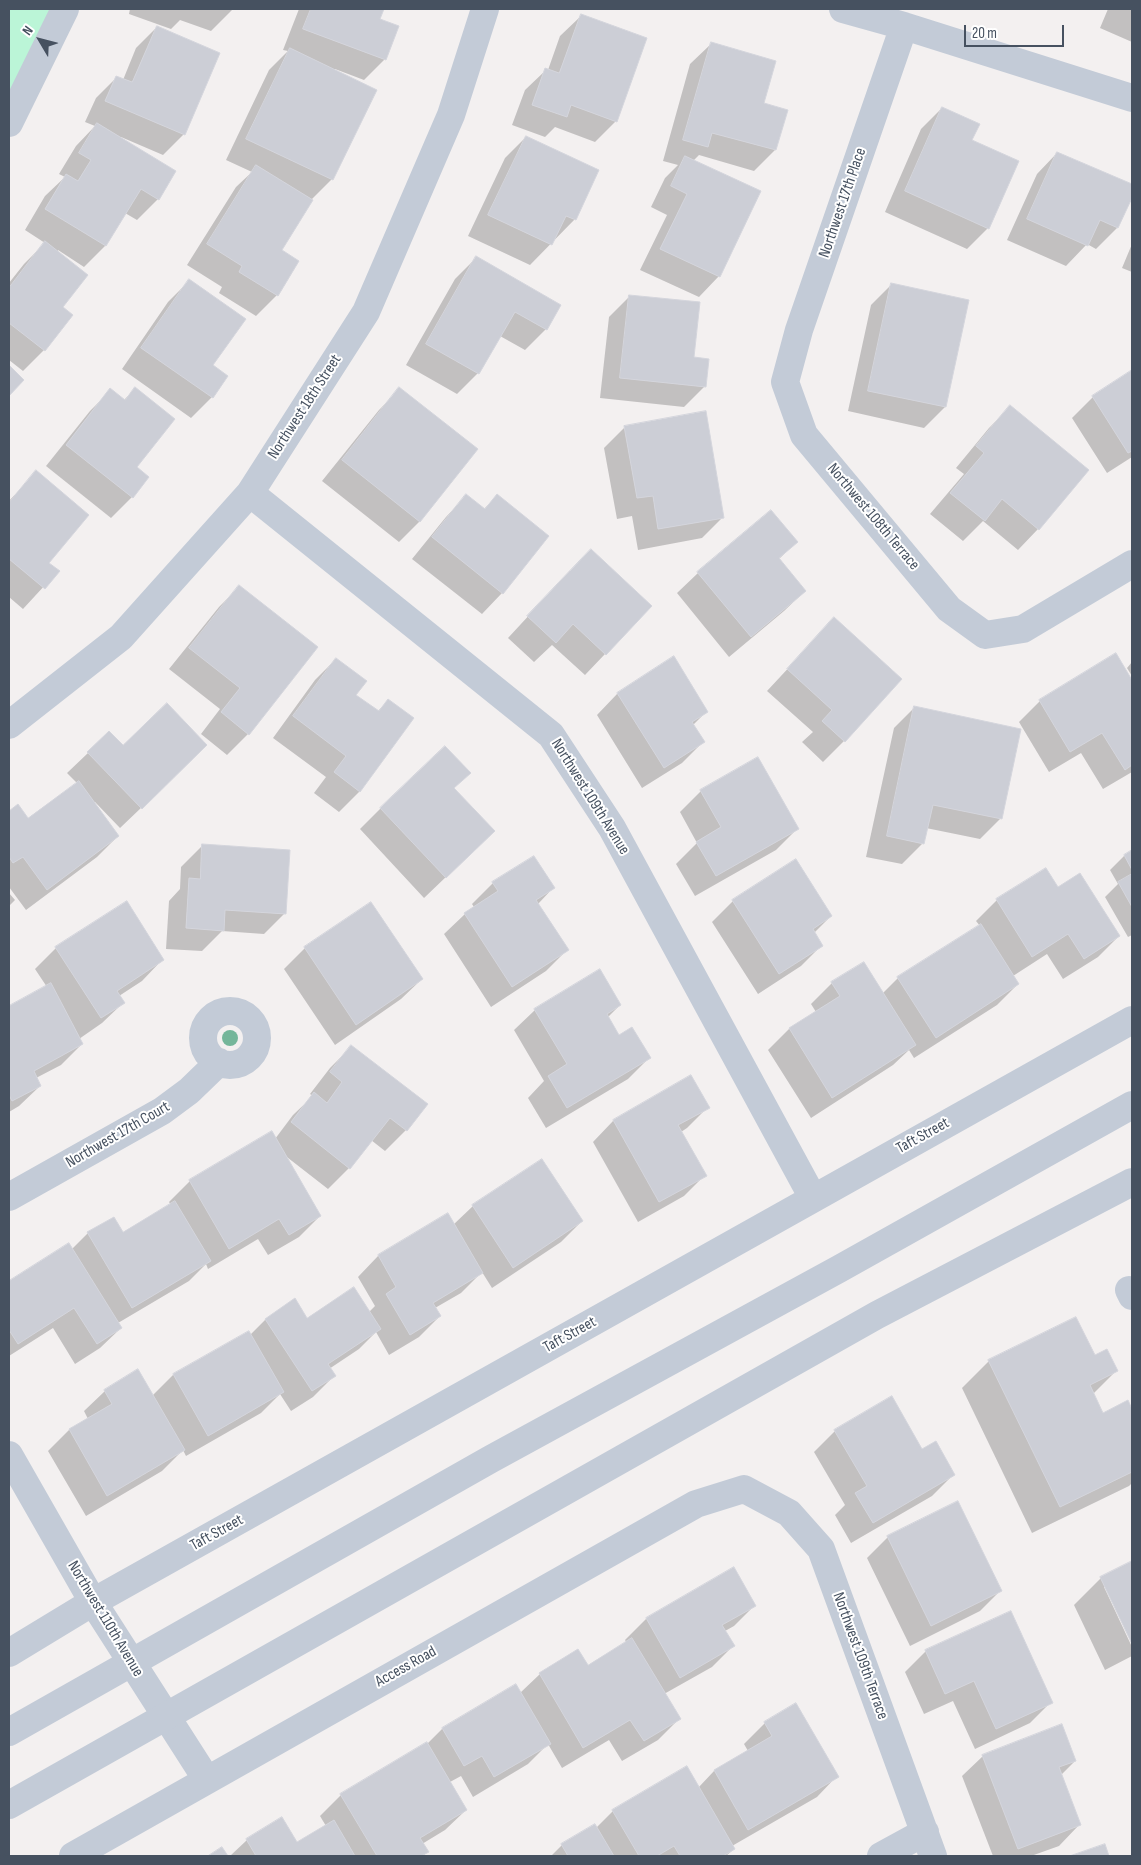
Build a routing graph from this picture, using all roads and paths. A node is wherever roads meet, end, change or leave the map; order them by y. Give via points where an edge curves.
1 (65, 9) edge
2 (485, 9) edge
3 (843, 9) edge
4 (904, 26) junction
5 (1132, 98) edge
6 (9, 123) edge
7 (785, 382) joint
8 (250, 493) junction
9 (1132, 564) edge
10 (9, 726) edge
11 (1132, 1020) edge
12 (219, 1062) dead end
13 (1132, 1105) edge
14 (1132, 1182) edge
15 (9, 1197) edge
16 (813, 1198) junction
17 (9, 1455) edge
18 (744, 1489) joint
19 (94, 1602) junction
20 (9, 1653) edge
21 (132, 1662) junction
22 (166, 1717) junction
23 (9, 1732) edge
24 (207, 1780) junction
25 (9, 1805) edge
26 (929, 1844) edge
27 (73, 1856) edge
28 (881, 1856) edge

1 - 6 street
2 - 8 street, Northwest 18th Street via 451,115 366,312
3 - 4 street
4 - 5 street
4 - 7 street, Northwest 17th Place via 799,330
7 - 9 street, Northwest 108th Terrace via 804,434 950,609 985,635 1024,628
8 - 10 street, Northwest 18th Street via 121,637
8 - 16 street, Northwest 109th Avenue via 551,735 612,828
11 - 16 street, Taft Street
12 - 15 street, Northwest 17th Court via 162,1111
13 - 21 street via 491,1459
14 - 22 street via 877,1315
16 - 19 street, Taft Street
17 - 19 street, Northwest 110th Avenue
18 - 24 street, Access Road via 696,1504
18 - 26 street, Northwest 109th Terrace via 789,1513 821,1549
19 - 20 street, Taft Street
19 - 21 street, Northwest 110th Avenue
21 - 22 street, Northwest 110th Avenue
21 - 23 street
22 - 24 street, Northwest 110th Avenue
22 - 25 street
24 - 27 street, Access Road
26 - 28 street

